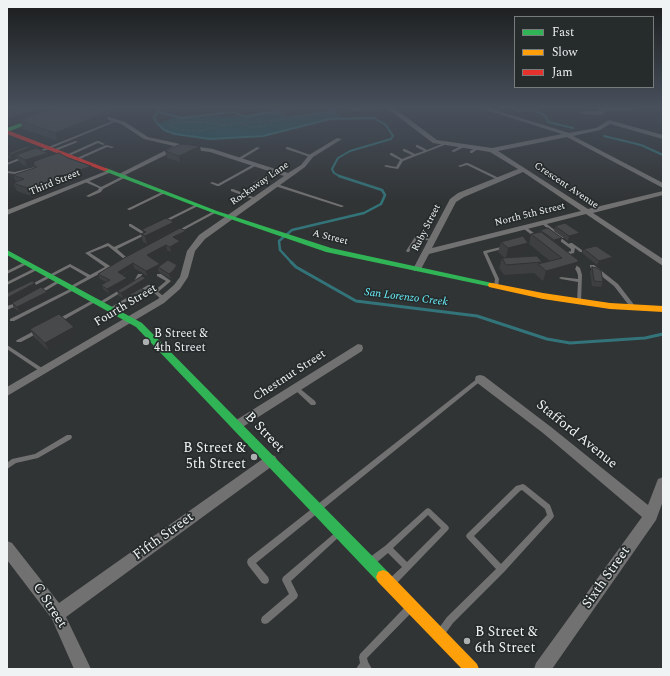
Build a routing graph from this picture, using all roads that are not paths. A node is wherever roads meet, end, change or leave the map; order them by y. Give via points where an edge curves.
1 (23, 140) edge
2 (73, 140) edge
3 (153, 140) edge
4 (338, 140) edge
5 (432, 140) edge
6 (546, 140) edge
7 (578, 140) edge
8 (93, 141) dead end
9 (76, 142) dead end
10 (98, 142) junction
11 (103, 144) dead end
12 (445, 144) junction
13 (180, 146) junction
14 (417, 146) dead end
15 (464, 146) junction
16 (479, 147) junction
17 (112, 148) dead end
18 (258, 148) dead end
19 (287, 148) dead end
20 (51, 149) junction
21 (404, 150) dead end
22 (492, 150) junction
23 (427, 151) junction
24 (454, 151) dead end
25 (471, 152) dead end
26 (34, 154) edge
27 (391, 154) dead end
28 (414, 155) junction
29 (27, 156) edge
30 (311, 156) junction
31 (70, 157) junction
32 (59, 159) edge
33 (239, 159) junction
34 (402, 160) junction
35 (7, 164) edge
36 (255, 164) junction
37 (386, 166) dead end
38 (460, 166) dead end
39 (523, 169) junction
40 (111, 171) junction
41 (275, 171) junction
42 (7, 172) edge
43 (29, 175) edge
44 (123, 176) junction
45 (289, 176) junction
46 (498, 179) junction
47 (86, 181) junction
48 (212, 183) dead end
49 (255, 183) dead end
50 (276, 185) junction
51 (663, 186) edge
52 (101, 188) junction
53 (232, 190) dead end
54 (165, 192) junction
55 (663, 193) edge
56 (88, 196) dead end
57 (256, 199) junction
58 (198, 205) junction
59 (342, 206) dead end
60 (129, 209) dead end
61 (215, 212) junction
62 (587, 212) junction
63 (7, 213) edge
64 (231, 217) junction
65 (161, 222) edge
66 (542, 223) junction
67 (130, 225) dead end
68 (525, 228) junction
69 (148, 229) edge
70 (141, 232) junction
71 (169, 236) edge
72 (538, 238) junction
73 (433, 240) junction
74 (531, 240) edge
75 (543, 242) edge
76 (508, 246) edge
77 (114, 249) junction
78 (581, 251) dead end
79 (7, 252) edge
80 (408, 252) dead end
81 (426, 252) junction
82 (132, 255) edge
83 (125, 258) junction
84 (120, 261) edge
85 (27, 263) junction
86 (663, 263) edge
87 (114, 264) edge
88 (592, 266) edge
89 (108, 267) junction
90 (37, 269) junction
91 (418, 269) junction
92 (7, 273) edge
93 (140, 275) edge
94 (159, 275) dead end
95 (50, 276) junction
96 (90, 276) junction
97 (561, 278) dead end
98 (60, 281) junction
99 (169, 281) junction
100 (580, 281) junction
101 (7, 284) edge
102 (179, 285) junction
103 (150, 286) dead end
104 (496, 287) junction
105 (26, 288) edge
106 (72, 288) junction
107 (35, 295) edge
108 (164, 299) junction
109 (23, 301) edge
110 (98, 302) junction
111 (579, 302) junction
112 (7, 308) edge
113 (110, 308) junction
114 (633, 308) junction
115 (663, 309) edge
116 (12, 320) dead end
117 (130, 320) junction
118 (52, 324) edge
119 (46, 327) edge
120 (19, 341) dead end
121 (7, 347) edge
122 (358, 348) dead end
123 (43, 371) junction
124 (480, 379) joint
125 (296, 388) junction
126 (7, 392) edge
127 (313, 402) dead end
128 (237, 425) junction
129 (68, 437) dead end
130 (271, 460) junction
131 (7, 466) edge
132 (663, 483) edge
133 (317, 508) junction
134 (650, 516) junction
135 (340, 532) junction
136 (7, 548) edge
137 (388, 548) junction
138 (370, 563) junction
139 (407, 567) junction
140 (501, 569) junction
141 (265, 580) dead end
142 (390, 584) junction
143 (411, 606) junction
144 (57, 614) junction
145 (265, 620) dead end
146 (438, 635) junction
147 (364, 668) edge
148 (83, 669) edge
149 (472, 669) edge
150 (542, 669) edge

1 - 20 main road, A Street
2 - 20 lane
3 - 13 street
4 - 30 street, Rockaway Lane
5 - 12 street, Crescent Avenue
6 - 22 street
7 - 51 street
8 - 10 lane
9 - 20 lane
10 - 11 lane
10 - 31 lane
12 - 15 street, Crescent Avenue
12 - 23 lane
13 - 33 street via 211,150
13 - 44 street
14 - 23 lane
15 - 16 street, Crescent Avenue
15 - 24 lane
16 - 22 street, Crescent Avenue
16 - 25 lane
17 - 31 lane via 107,146
18 - 33 lane
19 - 30 lane
20 - 26 lane
20 - 31 main road, A Street
21 - 28 lane
22 - 39 street, Crescent Avenue
23 - 28 lane
27 - 34 lane
28 - 34 lane
29 - 35 lane
30 - 45 street, Rockaway Lane via 303,166
31 - 32 lane
31 - 40 main road, A Street
33 - 36 street
34 - 37 lane via 397,168
36 - 41 street
36 - 48 lane via 218,185
38 - 46 lane via 467,164
39 - 46 street, Ruby Street
39 - 62 street, Crescent Avenue
40 - 44 main road, A Street
40 - 47 street, Third Street
41 - 45 street
41 - 49 lane
42 - 43 lane via 15,173 44,166 30,172
44 - 52 lane
44 - 54 main road, A Street
45 - 50 street, Rockaway Lane
46 - 73 street, Ruby Street via 453,201
47 - 52 lane
47 - 63 street, Third Street
50 - 57 street, Rockaway Lane
50 - 59 lane
52 - 56 lane via 100,191
53 - 57 lane
54 - 58 main road, A Street
54 - 60 lane
55 - 62 street, North 5th Street
57 - 64 street, Rockaway Lane
58 - 61 main road, A Street
58 - 65 lane
61 - 64 main road, A Street
61 - 71 lane
62 - 66 street, North 5th Street
62 - 86 street, Crescent Avenue
64 - 91 main road, A Street via 329,250
64 - 102 street, Fourth Street via 202,237 194,246
66 - 68 street, North 5th Street
66 - 78 lane
66 - 100 lane via 573,249 573,252 564,255 578,269
67 - 70 lane
68 - 72 lane
68 - 81 street, North 5th Street
69 - 70 lane
70 - 77 lane via 145,234
72 - 74 lane
72 - 75 lane
73 - 80 lane via 416,238
73 - 81 street, Ruby Street
76 - 104 lane via 484,252 497,279
77 - 83 lane
77 - 89 lane via 108,244 87,253
79 - 85 main road, B Street
81 - 91 street, Ruby Street
82 - 83 lane
83 - 84 lane
85 - 90 main road, B Street
85 - 92 lane
87 - 89 lane
88 - 114 lane via 616,285
89 - 96 lane
90 - 95 main road, B Street
90 - 101 lane
91 - 104 main road, A Street
93 - 110 lane via 136,282
94 - 99 lane
95 - 96 lane via 70,265
95 - 98 main road, B Street
95 - 105 lane
96 - 106 lane
97 - 100 lane
98 - 106 main road, B Street
98 - 107 lane
99 - 102 lane
99 - 108 lane via 155,292
100 - 111 lane
102 - 108 street, Fourth Street
103 - 113 lane
104 - 111 main road, A Street
106 - 110 main road, B Street
106 - 116 lane
108 - 117 street, Fourth Street
109 - 112 lane
110 - 113 main road, B Street
110 - 118 lane
111 - 114 main road, A Street
113 - 117 main road, B Street
114 - 115 main road, A Street
117 - 123 street, Fourth Street
117 - 128 main road, B Street via 156,340
119 - 120 lane
121 - 123 lane
122 - 125 street, Chestnut Street
123 - 126 street, Fourth Street
124 - 133 lane
124 - 134 street, Stafford Avenue via 547,430
125 - 127 lane
125 - 128 street, Chestnut Street
128 - 130 main road, B Street
129 - 131 lane via 36,456 14,461
130 - 133 main road, B Street
130 - 144 street, Fifth Street
132 - 134 street, Sixth Street
133 - 135 main road, B Street
133 - 141 lane via 251,562
134 - 150 street, Sixth Street
135 - 138 main road, B Street
135 - 145 lane via 286,580 294,595
136 - 144 street, C Street
137 - 138 lane
137 - 139 lane
137 - 139 lane via 428,511 446,528
138 - 142 main road, B Street
139 - 142 lane
140 - 140 lane via 551,516 548,507 523,487 518,488 469,536
140 - 146 lane
142 - 143 main road, B Street
143 - 146 main road, B Street
143 - 147 lane via 363,657
144 - 148 street, C Street
146 - 149 main road, B Street

